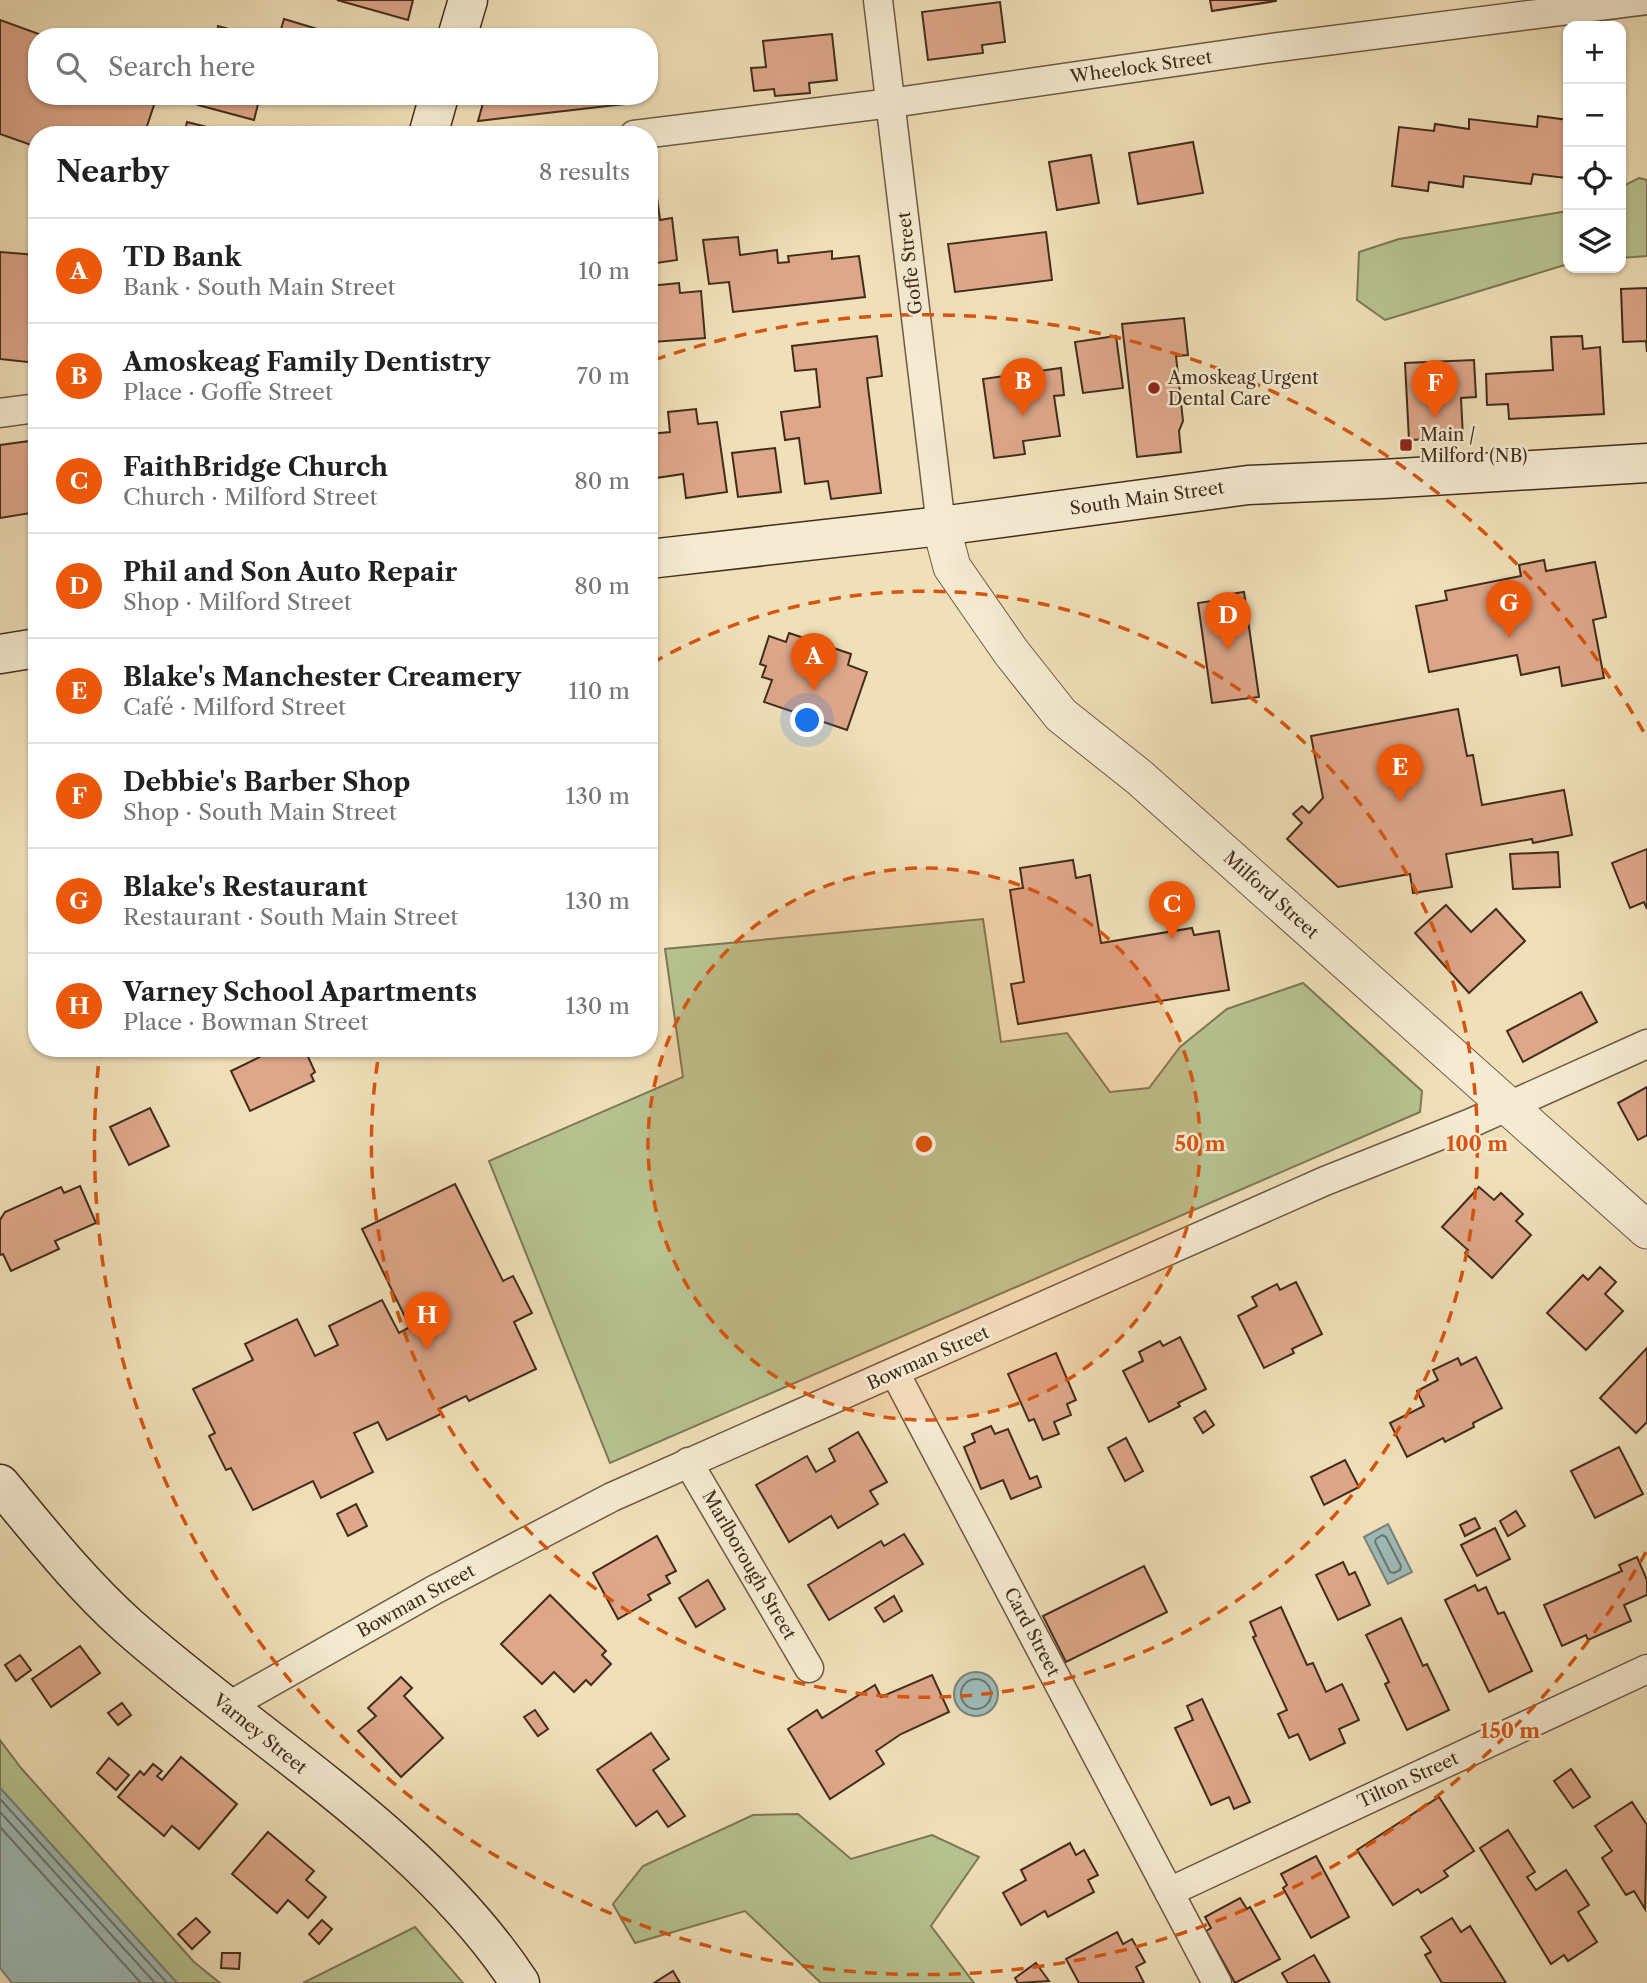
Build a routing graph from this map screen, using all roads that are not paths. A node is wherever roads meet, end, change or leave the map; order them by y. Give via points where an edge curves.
1 (468, 0) edge
2 (878, 0) edge
3 (1647, 0) edge
4 (460, 28) edge
5 (891, 103) junction
6 (436, 105) edge
7 (431, 126) edge
8 (658, 132) edge
9 (28, 409) edge
10 (0, 413) edge
11 (1647, 463) edge
12 (941, 526) junction
13 (658, 558) edge
14 (28, 649) edge
15 (0, 654) edge
16 (1647, 1044) edge
17 (1509, 1105) junction
18 (1647, 1230) edge
19 (895, 1373) junction
20 (688, 1462) junction
21 (0, 1484) edge
22 (809, 1668) dead end
23 (1647, 1669) edge
24 (227, 1707) junction
25 (1169, 1892) junction
26 (520, 1983) edge
27 (1217, 1983) edge

1 - 4 main road
2 - 5 street, Goffe Street
3 - 5 street, Wheelock Street
5 - 8 street, Wheelock Street
5 - 12 street, Goffe Street
6 - 7 main road
9 - 10 street
11 - 12 main road, South Main Street via 1248,485
12 - 13 main road, South Main Street
12 - 17 street, Milford Street via 952,567 1061,715 1139,777
14 - 15 main road
16 - 17 street, Bowman Street
17 - 18 street, Milford Street
17 - 19 street, Bowman Street via 1325,1181
19 - 20 street, Bowman Street
19 - 25 street, Card Street
20 - 22 street, Marlborough Street
20 - 24 street, Bowman Street via 455,1579
21 - 24 main road, Varney Street via 73,1572 127,1625
23 - 25 street, Tilton Street
24 - 26 main road, Varney Street via 434,1878 479,1926
25 - 27 street, Card Street

